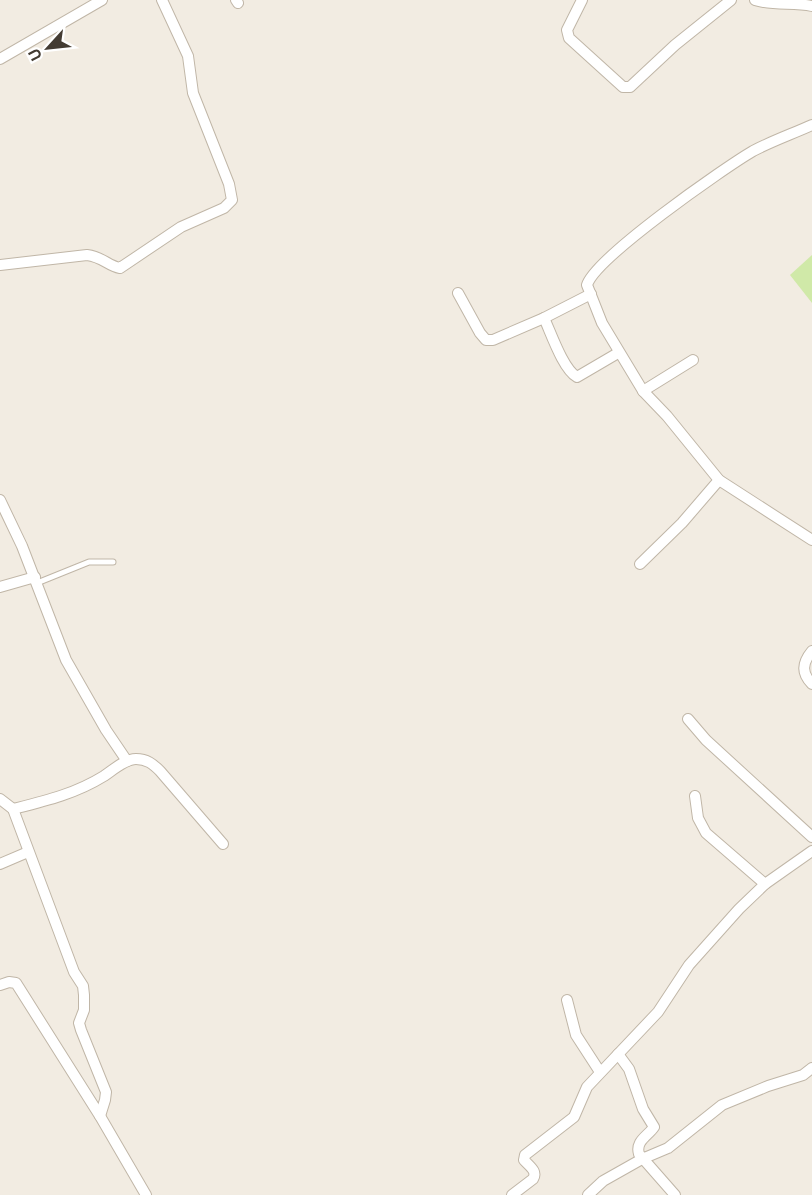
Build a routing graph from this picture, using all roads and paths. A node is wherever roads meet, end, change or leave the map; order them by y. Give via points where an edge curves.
1 (102, 0) edge
2 (162, 0) edge
3 (582, 0) edge
4 (731, 0) edge
5 (755, 0) edge
6 (792, 1) edge
7 (812, 6) edge
8 (1, 56) edge
9 (812, 125) edge
10 (0, 264) edge
11 (458, 293) dead end
12 (591, 294) junction
13 (544, 318) junction
14 (618, 353) junction
15 (693, 360) dead end
16 (643, 391) junction
17 (719, 480) junction
18 (0, 500) edge
19 (812, 540) edge
20 (114, 562) dead end
21 (640, 564) dead end
22 (36, 580) junction
23 (0, 587) edge
24 (812, 651) edge
25 (812, 684) edge
26 (688, 719) dead end
27 (128, 761) junction
28 (695, 796) dead end
29 (0, 799) edge
30 (13, 809) junction
31 (812, 837) edge
32 (223, 844) dead end
33 (812, 851) edge
34 (28, 852) junction
35 (0, 864) edge
36 (765, 884) junction
37 (0, 985) edge
38 (567, 1000) dead end
39 (618, 1054) junction
40 (812, 1068) edge
41 (600, 1072) junction
42 (100, 1116) junction
43 (642, 1159) junction
44 (146, 1195) edge
45 (512, 1195) edge
46 (588, 1195) edge
47 (675, 1195) edge

1 - 8 street
2 - 10 street via 188,56 193,93 232,200 224,208 181,227 120,268 87,255
3 - 4 street via 567,30 570,38 623,87 630,87
5 - 6 street
6 - 7 street
9 - 12 street via 753,152 675,205 608,258 589,279
11 - 13 street via 486,340
12 - 13 street
12 - 14 street
13 - 14 street via 566,366 577,377
14 - 16 street
15 - 16 street
16 - 17 street
17 - 19 street
17 - 21 street
18 - 22 street
20 - 22 lane via 88,562
22 - 23 street
22 - 27 street via 66,660
24 - 25 street via 803,669
26 - 31 street
27 - 30 street via 73,792
27 - 32 street via 153,764
28 - 36 street via 698,818 706,833
29 - 30 street
30 - 34 street
33 - 36 street
34 - 35 street
34 - 42 street via 74,972 83,986 81,1030 106,1092
36 - 39 street via 703,949 658,1012
37 - 42 street via 16,983
38 - 41 street via 576,1035
39 - 41 street
39 - 43 street via 630,1069 654,1126 640,1142
40 - 43 street via 722,1105 668,1148
41 - 45 street via 586,1087 574,1117 525,1155 524,1160 535,1176
42 - 44 street
43 - 46 street via 603,1181
43 - 47 street

